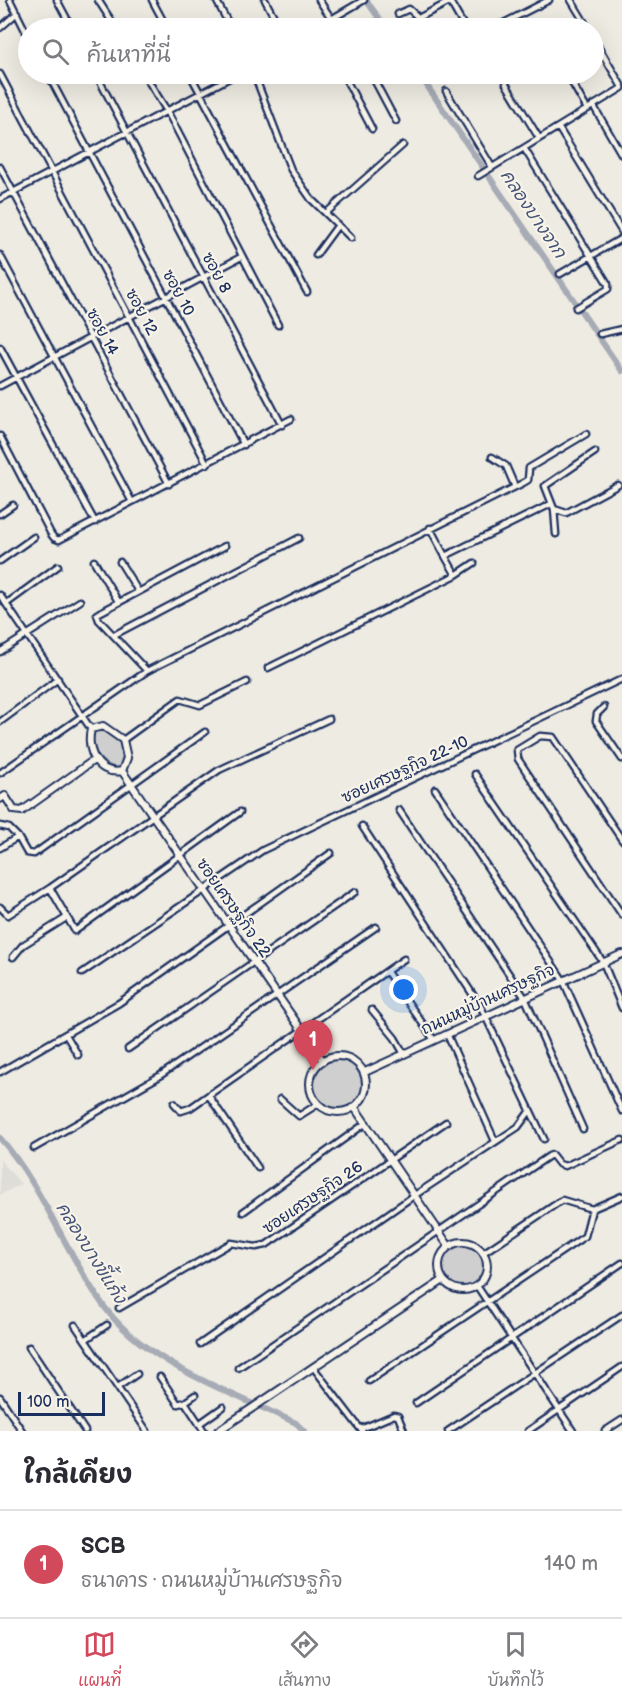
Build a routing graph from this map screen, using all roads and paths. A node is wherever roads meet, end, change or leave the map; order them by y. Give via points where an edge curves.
1 (10, 0) edge
2 (57, 0) edge
3 (98, 0) edge
4 (152, 0) edge
5 (216, 0) edge
6 (266, 0) edge
7 (320, 0) edge
8 (364, 0) edge
9 (450, 0) edge
10 (549, 0) edge
11 (571, 0) edge
12 (17, 13) junction
13 (398, 14) dead end
14 (19, 18) edge
15 (67, 18) edge
16 (110, 18) edge
17 (162, 18) edge
18 (226, 18) edge
19 (275, 18) edge
20 (332, 18) joint
21 (419, 18) joint
22 (460, 18) edge
23 (514, 18) edge
24 (582, 18) edge
25 (0, 28) edge
26 (604, 56) edge
27 (0, 74) edge
28 (53, 84) edge
29 (101, 84) edge
30 (150, 84) edge
31 (196, 84) edge
32 (219, 84) edge
33 (258, 84) edge
34 (348, 84) edge
35 (376, 84) edge
36 (506, 84) dead end
37 (573, 84) edge
38 (622, 88) edge
39 (446, 91) dead end
40 (201, 94) junction
41 (593, 105) junction
42 (587, 109) junction
43 (167, 111) junction
44 (396, 121) dead end
45 (558, 127) junction
46 (372, 129) dead end
47 (127, 132) junction
48 (539, 138) junction
49 (403, 145) dead end
50 (524, 148) junction
51 (90, 152) junction
52 (622, 155) edge
53 (0, 166) edge
54 (492, 167) junction
55 (52, 172) junction
56 (478, 176) dead end
57 (13, 192) junction
58 (0, 199) edge
59 (326, 213) junction
60 (338, 225) junction
61 (622, 232) edge
62 (622, 237) edge
63 (351, 238) dead end
64 (0, 255) edge
65 (316, 255) dead end
66 (591, 256) junction
67 (242, 257) junction
68 (560, 274) dead end
69 (204, 276) junction
70 (307, 292) dead end
71 (167, 297) junction
72 (576, 308) dead end
73 (130, 318) junction
74 (278, 325) dead end
75 (622, 329) edge
76 (600, 334) dead end
77 (91, 337) junction
78 (0, 347) edge
79 (54, 357) junction
80 (16, 377) junction
81 (0, 386) edge
82 (291, 419) dead end
83 (282, 425) junction
84 (586, 434) dead end
85 (0, 436) edge
86 (244, 445) junction
87 (595, 452) dead end
88 (492, 457) dead end
89 (207, 464) junction
90 (169, 484) junction
91 (618, 485) dead end
92 (515, 487) junction
93 (132, 502) junction
94 (13, 505) dead end
95 (553, 506) junction
96 (0, 514) edge
97 (95, 522) junction
98 (430, 528) junction
99 (556, 534) dead end
100 (34, 537) dead end
101 (299, 538) dead end
102 (225, 546) dead end
103 (445, 556) junction
104 (0, 561) edge
105 (94, 561) dead end
106 (120, 562) dead end
107 (474, 563) dead end
108 (58, 566) dead end
109 (456, 575) junction
110 (138, 591) junction
111 (0, 595) edge
112 (80, 601) dead end
113 (118, 601) junction
114 (6, 604) junction
115 (114, 635) junction
116 (27, 636) junction
117 (0, 652) edge
118 (268, 668) dead end
119 (147, 671) junction
120 (58, 679) junction
121 (622, 679) edge
122 (247, 682) dead end
123 (604, 707) dead end
124 (83, 716) junction
125 (329, 719) dead end
126 (0, 722) edge
127 (91, 729) junction
128 (205, 732) dead end
129 (123, 740) junction
130 (622, 759) edge
131 (94, 760) junction
132 (122, 771) junction
133 (0, 773) edge
134 (475, 774) dead end
135 (131, 784) junction
136 (435, 789) dead end
137 (0, 790) edge
138 (2, 798) edge
139 (399, 810) dead end
140 (240, 812) dead end
141 (153, 817) junction
142 (0, 826) edge
143 (362, 826) dead end
144 (18, 837) junction
145 (622, 840) edge
146 (0, 848) edge
147 (331, 852) dead end
148 (180, 855) junction
149 (50, 888) junction
150 (203, 889) junction
151 (355, 892) dead end
152 (0, 907) edge
153 (8, 915) junction
154 (622, 915) edge
155 (66, 918) junction
156 (0, 920) edge
157 (229, 926) junction
158 (376, 927) dead end
159 (622, 954) edge
160 (14, 957) dead end
161 (404, 959) dead end
162 (254, 961) junction
163 (603, 962) junction
164 (387, 972) junction
165 (82, 973) dead end
166 (563, 980) junction
167 (278, 995) junction
168 (525, 998) junction
169 (622, 1008) edge
170 (372, 1011) dead end
171 (486, 1017) junction
172 (303, 1031) junction
173 (447, 1034) junction
174 (66, 1035) junction
175 (434, 1040) junction
176 (128, 1049) dead end
177 (404, 1054) junction
178 (78, 1055) dead end
179 (323, 1060) junction
180 (0, 1072) edge
181 (365, 1072) junction
182 (208, 1096) junction
183 (280, 1099) dead end
184 (174, 1103) dead end
185 (318, 1104) junction
186 (355, 1108) junction
187 (529, 1112) junction
188 (622, 1112) edge
189 (446, 1122) dead end
190 (366, 1123) junction
191 (583, 1129) dead end
192 (544, 1139) dead end
193 (622, 1140) edge
194 (495, 1141) junction
195 (34, 1148) dead end
196 (391, 1160) junction
197 (258, 1168) dead end
198 (415, 1195) junction
199 (622, 1196) edge
200 (592, 1209) junction
201 (243, 1212) dead end
202 (439, 1231) junction
203 (448, 1245) junction
204 (483, 1253) junction
205 (622, 1263) edge
206 (441, 1281) junction
207 (477, 1286) junction
208 (488, 1302) junction
209 (119, 1308) dead end
210 (622, 1315) edge
211 (75, 1325) dead end
212 (107, 1325) dead end
213 (510, 1338) junction
214 (86, 1340) junction
215 (200, 1344) dead end
216 (29, 1347) dead end
217 (313, 1367) junction
218 (622, 1367) edge
219 (238, 1368) dead end
220 (137, 1374) dead end
221 (534, 1374) junction
222 (160, 1377) dead end
223 (369, 1381) dead end
224 (118, 1387) junction
225 (195, 1395) dead end
226 (0, 1397) edge
227 (185, 1402) junction
228 (416, 1403) dead end
229 (223, 1407) dead end
230 (558, 1410) junction
231 (622, 1420) edge
232 (199, 1424) junction
233 (362, 1430) edge
234 (22, 1431) edge
235 (86, 1431) edge
236 (147, 1431) edge
237 (204, 1431) edge
238 (218, 1431) edge
239 (404, 1431) edge
240 (448, 1431) edge
241 (528, 1431) edge
242 (573, 1431) edge
243 (605, 1431) edge

1 - 12 street
2 - 15 street
3 - 16 street
4 - 17 street
5 - 18 street
6 - 19 street
7 - 20 street
8 - 20 street
9 - 21 street
9 - 22 street
10 - 23 street
11 - 24 street
12 - 14 street
12 - 25 street
13 - 21 street via 409,9
26 - 38 street
27 - 55 street, ซอย 12
28 - 51 street, ซอย 10
29 - 47 street, ซอย 8
30 - 43 street
31 - 40 street
32 - 40 street
33 - 59 street via 291,170
34 - 46 street
35 - 44 street
36 - 48 street
37 - 42 street
38 - 41 street
39 - 54 street
40 - 43 street
40 - 70 street
41 - 42 street
41 - 52 street
42 - 45 street
43 - 47 street
43 - 67 street
45 - 48 street
45 - 61 street
47 - 51 street
47 - 69 street, ซอย 8
48 - 50 street
49 - 59 street
50 - 54 street
50 - 66 street
51 - 55 street
51 - 71 street, ซอย 10
53 - 57 street, ซอย 14
54 - 56 street
55 - 57 street
55 - 73 street, ซอย 12
57 - 58 street
57 - 77 street, ซอย 14
59 - 60 street
60 - 63 street
60 - 65 street
62 - 66 street
64 - 79 street
66 - 68 street
66 - 72 street via 609,287
67 - 69 street
67 - 74 street
69 - 71 street
69 - 83 street, ซอย 8
71 - 73 street
71 - 86 street, ซอย 10
73 - 77 street
73 - 89 street, ซอย 12
75 - 76 street
77 - 79 street
77 - 90 street, ซอย 14
78 - 80 street
79 - 80 street
79 - 93 street
80 - 81 street
80 - 97 street
82 - 83 street
83 - 86 street
84 - 92 street via 529,468 528,480
85 - 97 street via 56,540
86 - 89 street
87 - 95 street via 547,483 544,489
88 - 92 street via 506,466
89 - 90 street
90 - 93 street
91 - 95 street via 566,513
92 - 98 street
93 - 97 street
94 - 96 street
95 - 99 street
95 - 103 street
98 - 103 street
98 - 119 street
100 - 104 street
101 - 115 street
102 - 110 street
103 - 109 street
105 - 113 street
106 - 110 street
107 - 109 street
108 - 114 street
109 - 118 street
110 - 113 street
111 - 114 street
112 - 116 street
113 - 115 street via 96,616
114 - 116 street
115 - 119 street
116 - 117 street
116 - 120 street
119 - 124 street
120 - 124 street
120 - 126 street
121 - 150 street, ซอยเศรษฐกิจ 22-10 via 263,850
122 - 129 street via 200,705 176,701
123 - 130 street via 596,721
124 - 127 street
124 - 133 street
125 - 141 street via 219,770
127 - 129 street via 109,728
127 - 131 street
128 - 135 street
129 - 132 street via 127,758
131 - 132 street via 109,771
131 - 138 street via 22,811 14,810
132 - 135 street, ซอยเศรษฐกิจ 22
134 - 163 street
135 - 141 street, ซอยเศรษฐกิจ 22
135 - 144 street via 34,854 27,853
136 - 166 street
137 - 138 street
139 - 168 street
140 - 148 street
141 - 148 street, ซอยเศรษฐกิจ 22
141 - 149 street
142 - 144 street
143 - 171 street
144 - 146 street
145 - 154 street via 553,737 546,735 519,748 515,755
147 - 157 street
148 - 150 street, ซอยเศรษฐกิจ 22
148 - 155 street via 75,931
149 - 153 street
149 - 155 street
150 - 157 street, ซอยเศรษฐกิจ 22
150 - 165 street, ซอยเศรษฐกิจ 22-10
151 - 162 street
152 - 153 street
153 - 156 street
155 - 160 street via 22,945
157 - 162 street, ซอยเศรษฐกิจ 22
157 - 174 street
158 - 167 street
159 - 163 street, ถนนหมู่บ้านเศรษฐกิจ
161 - 164 street
162 - 167 street, ซอยเศรษฐกิจ 22
162 - 176 street
163 - 166 street, ถนนหมู่บ้านเศรษฐกิจ
163 - 169 street
164 - 172 street
164 - 175 street
166 - 168 street, ถนนหมู่บ้านเศรษฐกิจ
166 - 188 street
167 - 172 street, ซอยเศรษฐกิจ 22
167 - 195 street via 158,1077
168 - 171 street, ถนนหมู่บ้านเศรษฐกิจ
168 - 191 street
170 - 177 street
171 - 173 street, ถนนหมู่บ้านเศรษฐกิจ
171 - 187 street
172 - 179 street, ซอยเศรษฐกิจ 22
172 - 182 street
173 - 175 street, ถนนหมู่บ้านเศรษฐกิจ
173 - 194 street
174 - 178 street
174 - 180 street
175 - 177 street, ถนนหมู่บ้านเศรษฐกิจ
177 - 181 street, ถนนหมู่บ้านเศรษฐกิจ
179 - 181 street via 340,1056
179 - 185 street via 310,1082
181 - 186 street via 364,1098
182 - 184 street via 183,1111
182 - 197 street
183 - 185 street via 299,1116
185 - 186 street via 335,1113
186 - 190 street
187 - 192 street
187 - 194 street via 521,1125
189 - 196 street, ซอยเศรษฐกิจ 26
190 - 196 street
190 - 201 street
193 - 202 street via 565,1166 549,1156
194 - 198 street
196 - 198 street
196 - 209 street, ซอยเศรษฐกิจ 26 via 266,1245 231,1243
198 - 202 street
198 - 215 street
199 - 200 street
200 - 204 street via 562,1200
200 - 208 street via 585,1236
202 - 203 street
202 - 219 street
203 - 204 street via 467,1242
203 - 206 street via 439,1263
204 - 207 street via 487,1272
205 - 213 street
206 - 207 street via 462,1291
206 - 217 street
207 - 208 street
208 - 213 street
208 - 223 street
210 - 221 street
211 - 214 street
212 - 214 street
213 - 221 street
213 - 228 street
214 - 224 street
216 - 235 street
217 - 233 street
217 - 238 street
218 - 230 street
220 - 224 street
221 - 230 street
221 - 240 street
222 - 227 street via 178,1404
224 - 236 street
225 - 227 street
226 - 234 street
227 - 232 street
229 - 232 street
230 - 241 street
230 - 242 street
231 - 243 street
232 - 237 street
233 - 239 street via 394,1415

